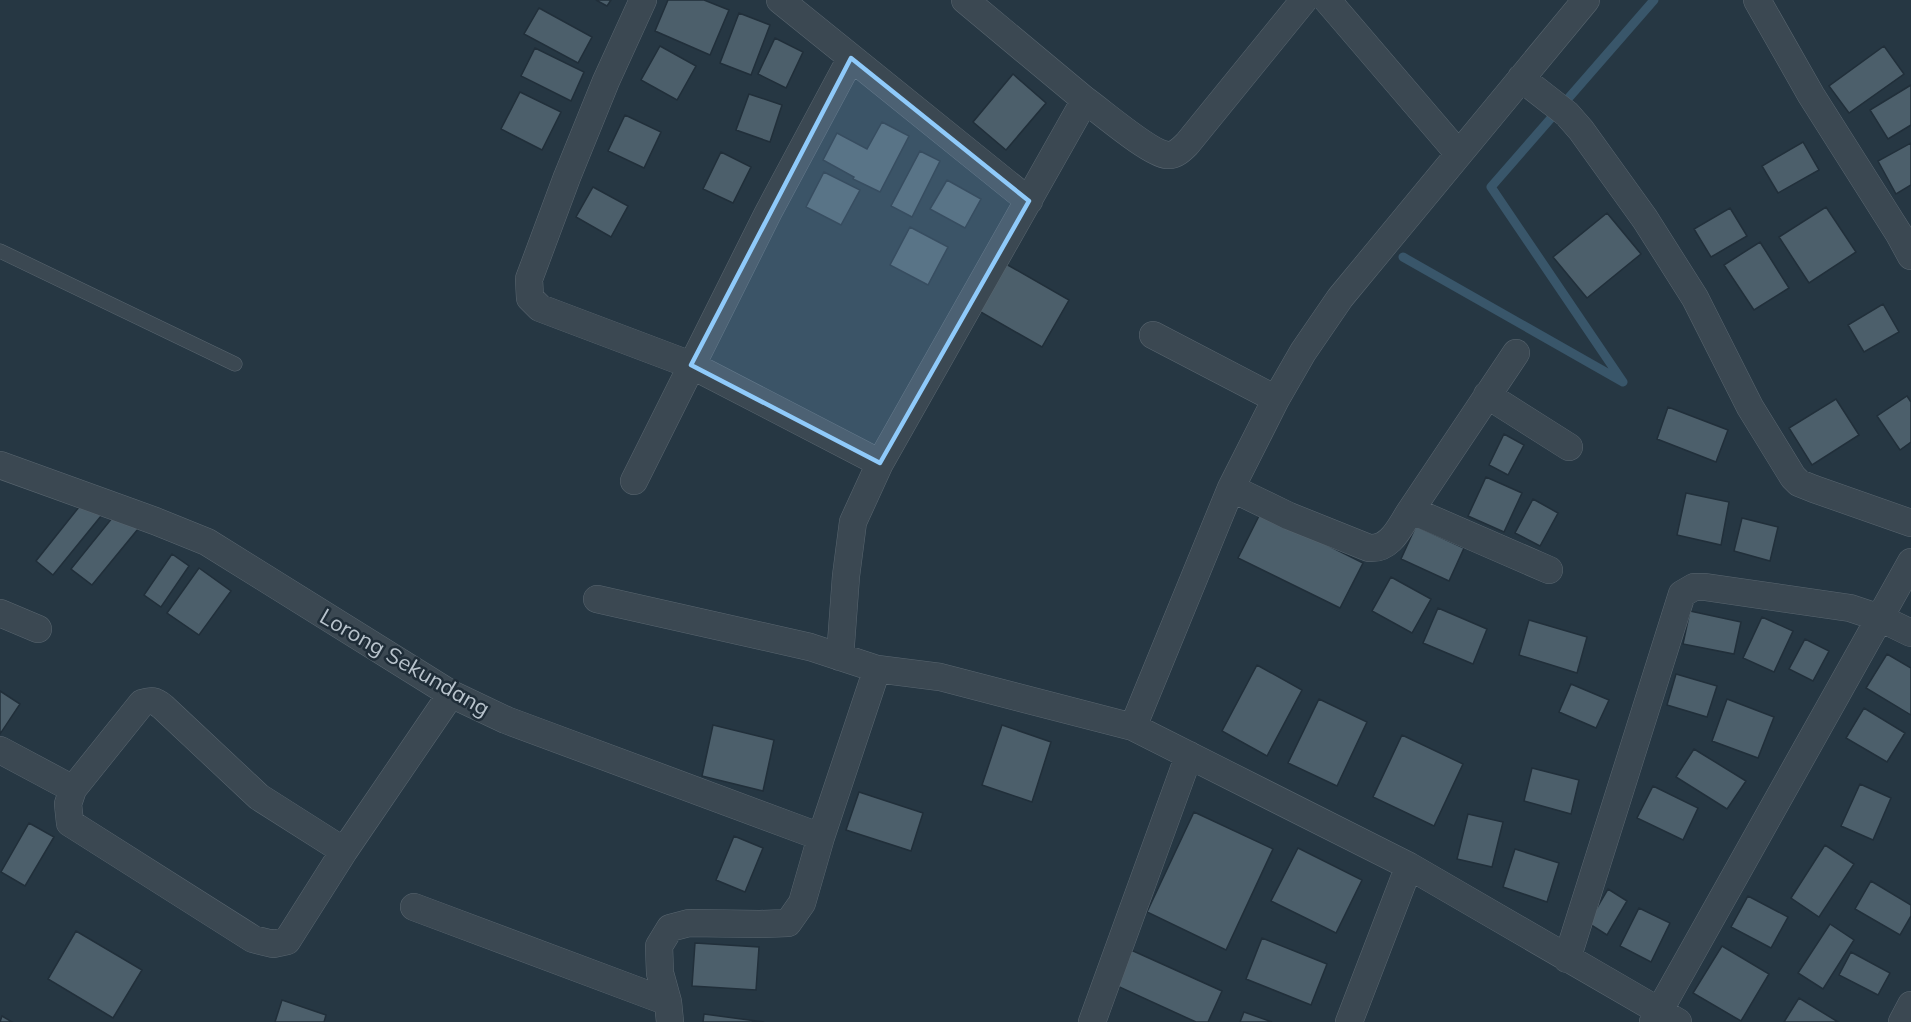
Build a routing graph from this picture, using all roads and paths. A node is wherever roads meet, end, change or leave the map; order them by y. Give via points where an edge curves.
1 (642, 0) edge
2 (780, 0) edge
3 (965, 0) edge
4 (1304, 0) edge
5 (1327, 0) edge
6 (1586, 0) edge
7 (1756, 0) edge
8 (851, 58) junction
9 (1521, 78) junction
10 (1085, 100) junction
11 (1458, 153) junction
12 (1029, 201) junction
13 (1907, 239) edge
14 (0, 251) edge
15 (1153, 335) dead end
16 (1516, 352) dead end
17 (235, 364) dead end
18 (691, 365) junction
19 (1487, 395) junction
20 (1276, 399) junction
21 (1569, 447) dead end
22 (880, 463) junction
23 (2, 473) edge
24 (634, 481) dead end
25 (1231, 488) junction
26 (1411, 510) junction
27 (1911, 523) edge
28 (1911, 562) edge
29 (1549, 570) dead end
30 (597, 599) dead end
31 (0, 613) edge
32 (1880, 618) junction
33 (38, 629) dead end
34 (1911, 633) edge
35 (840, 657) junction
36 (877, 669) junction
37 (451, 694) junction
38 (1133, 727) junction
39 (0, 750) edge
40 (1190, 756) junction
41 (73, 789) junction
42 (821, 837) junction
43 (344, 851) junction
44 (1409, 866) junction
45 (414, 907) dead end
46 (1567, 959) junction
47 (1911, 1005) edge
48 (669, 1012) edge
49 (1663, 1018) edge
50 (1092, 1022) edge
51 (1349, 1022) edge
52 (1902, 1022) edge

1 - 18 street via 567,177 529,279 530,298 540,308
2 - 8 street
3 - 10 street
4 - 10 street via 1179,152 1168,155 1146,145
5 - 11 street
6 - 9 street
7 - 13 street via 1811,95
8 - 12 street
8 - 18 street
9 - 11 street
9 - 27 street via 1581,129 1639,211 1695,298 1750,407 1793,477 1814,489
10 - 12 street
11 - 20 street via 1340,298
12 - 22 street
14 - 17 lane
15 - 20 street
16 - 19 street
18 - 22 street
18 - 24 street
19 - 21 street
19 - 26 street
20 - 25 street
22 - 35 street via 853,522
23 - 37 street, Lorong Sekundang via 207,542
25 - 26 street via 1369,548 1386,546
25 - 38 street
26 - 29 street
28 - 32 street
30 - 35 street
31 - 33 street
32 - 34 street
32 - 46 street via 1850,608 1705,587 1694,587 1682,594
32 - 49 street
35 - 36 street
36 - 38 street via 940,676
36 - 42 street
37 - 42 street, Lorong Sekundang via 507,720
37 - 43 street
38 - 40 street
39 - 41 street
40 - 44 street
40 - 50 street
41 - 43 street via 142,703 151,700 164,707 259,797
41 - 43 street via 68,804 70,823 253,939 273,944 287,941
42 - 48 street via 802,903 788,923 689,923 670,928 659,946 660,973
44 - 46 street
44 - 51 street
45 - 48 street
46 - 49 street
47 - 52 street

